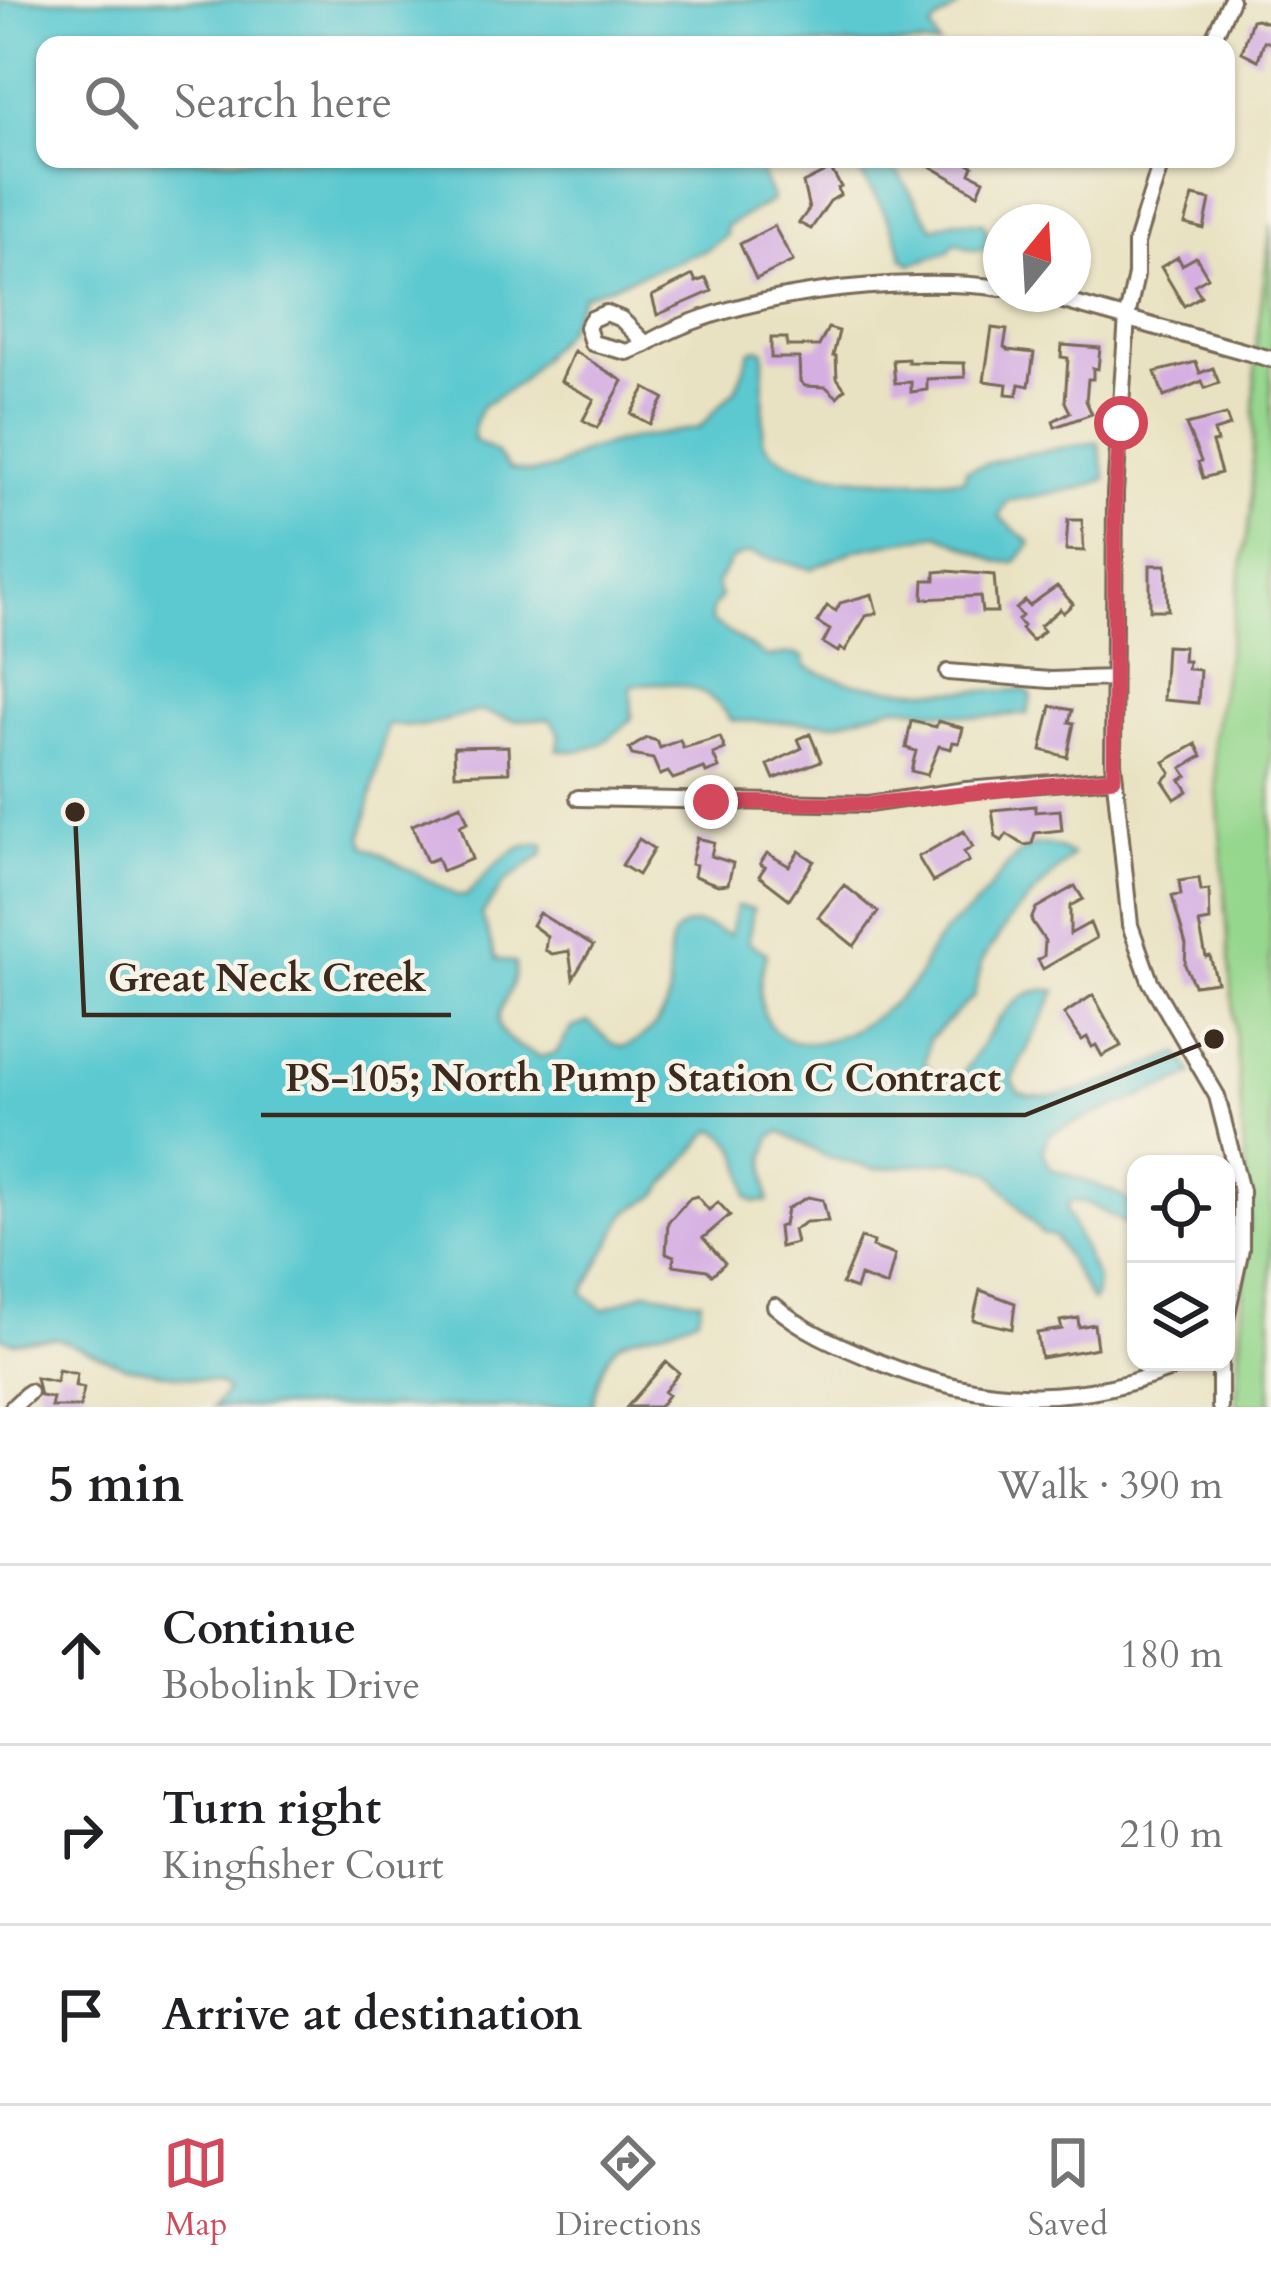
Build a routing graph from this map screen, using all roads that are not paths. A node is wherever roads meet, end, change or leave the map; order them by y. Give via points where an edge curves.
1 (1231, 0) edge
2 (1214, 36) edge
3 (1159, 168) edge
4 (983, 287) edge
5 (1091, 307) edge
6 (1127, 317) junction
7 (646, 344) dead end
8 (1271, 359) edge
9 (948, 673) dead end
10 (1113, 678) junction
11 (1114, 778) junction
12 (578, 798) dead end
13 (1235, 1273) edge
14 (775, 1306) dead end
15 (1168, 1371) edge
16 (1220, 1371) edge
17 (29, 1392) dead end
18 (1080, 1403) edge
19 (1008, 1404) edge
20 (13, 1407) edge
21 (1220, 1407) edge

1 - 2 street
3 - 6 street via 1136,243
4 - 7 street via 786,296
5 - 6 street
6 - 8 street
6 - 10 street
9 - 10 street
10 - 11 street
11 - 12 street via 868,804
11 - 13 street via 1138,954 1217,1096 1236,1168 1244,1227
14 - 19 street via 814,1335 932,1384
15 - 18 street
16 - 21 street
17 - 20 street
18 - 19 street

